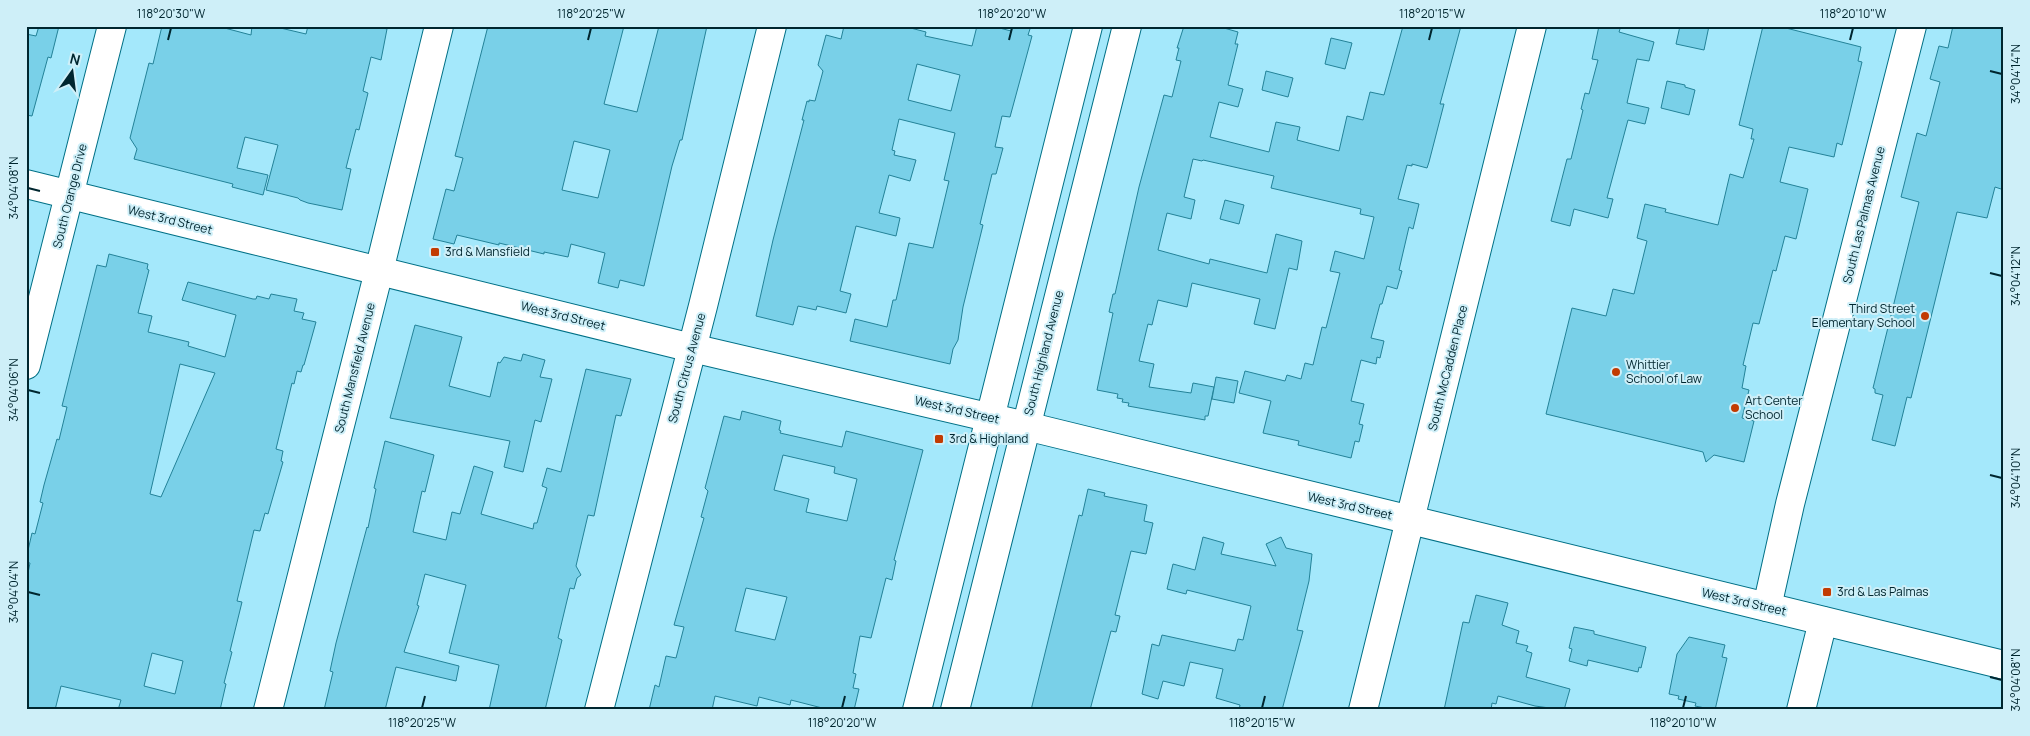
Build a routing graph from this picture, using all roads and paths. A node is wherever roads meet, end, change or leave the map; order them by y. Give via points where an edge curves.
1 (112, 26) edge
2 (439, 26) edge
3 (772, 26) edge
4 (1088, 26) edge
5 (1127, 26) edge
6 (1532, 26) edge
7 (1912, 26) edge
8 (26, 184) edge
9 (70, 195) junction
10 (380, 271) junction
11 (692, 348) junction
12 (26, 364) edge
13 (990, 418) junction
14 (1026, 426) junction
15 (1410, 520) junction
16 (1767, 607) junction
17 (1823, 621) junction
18 (2004, 665) edge
19 (268, 710) edge
20 (599, 710) edge
21 (917, 710) edge
22 (955, 710) edge
23 (1362, 710) edge
24 (1801, 710) edge

1 - 9 main road, South Orange Drive
2 - 10 main road, South Mansfield Avenue
3 - 11 main road, South Citrus Avenue
4 - 13 main road
5 - 14 main road, South Highland Avenue
6 - 15 main road, South McCadden Place
7 - 16 main road, South Las Palmas Avenue via 1790,504
8 - 9 main road, West 3rd Street
9 - 10 main road, West 3rd Street
9 - 12 main road, South Orange Drive
10 - 11 main road, West 3rd Street
10 - 19 main road, South Mansfield Avenue
11 - 13 main road, West 3rd Street
11 - 20 main road, South Citrus Avenue
13 - 14 main road, West 3rd Street
13 - 21 main road
14 - 15 main road, West 3rd Street
14 - 22 main road, South Highland Avenue
15 - 16 main road, West 3rd Street
15 - 23 main road, South McCadden Place
16 - 17 main road, West 3rd Street
17 - 18 main road, West 3rd Street
17 - 24 main road

